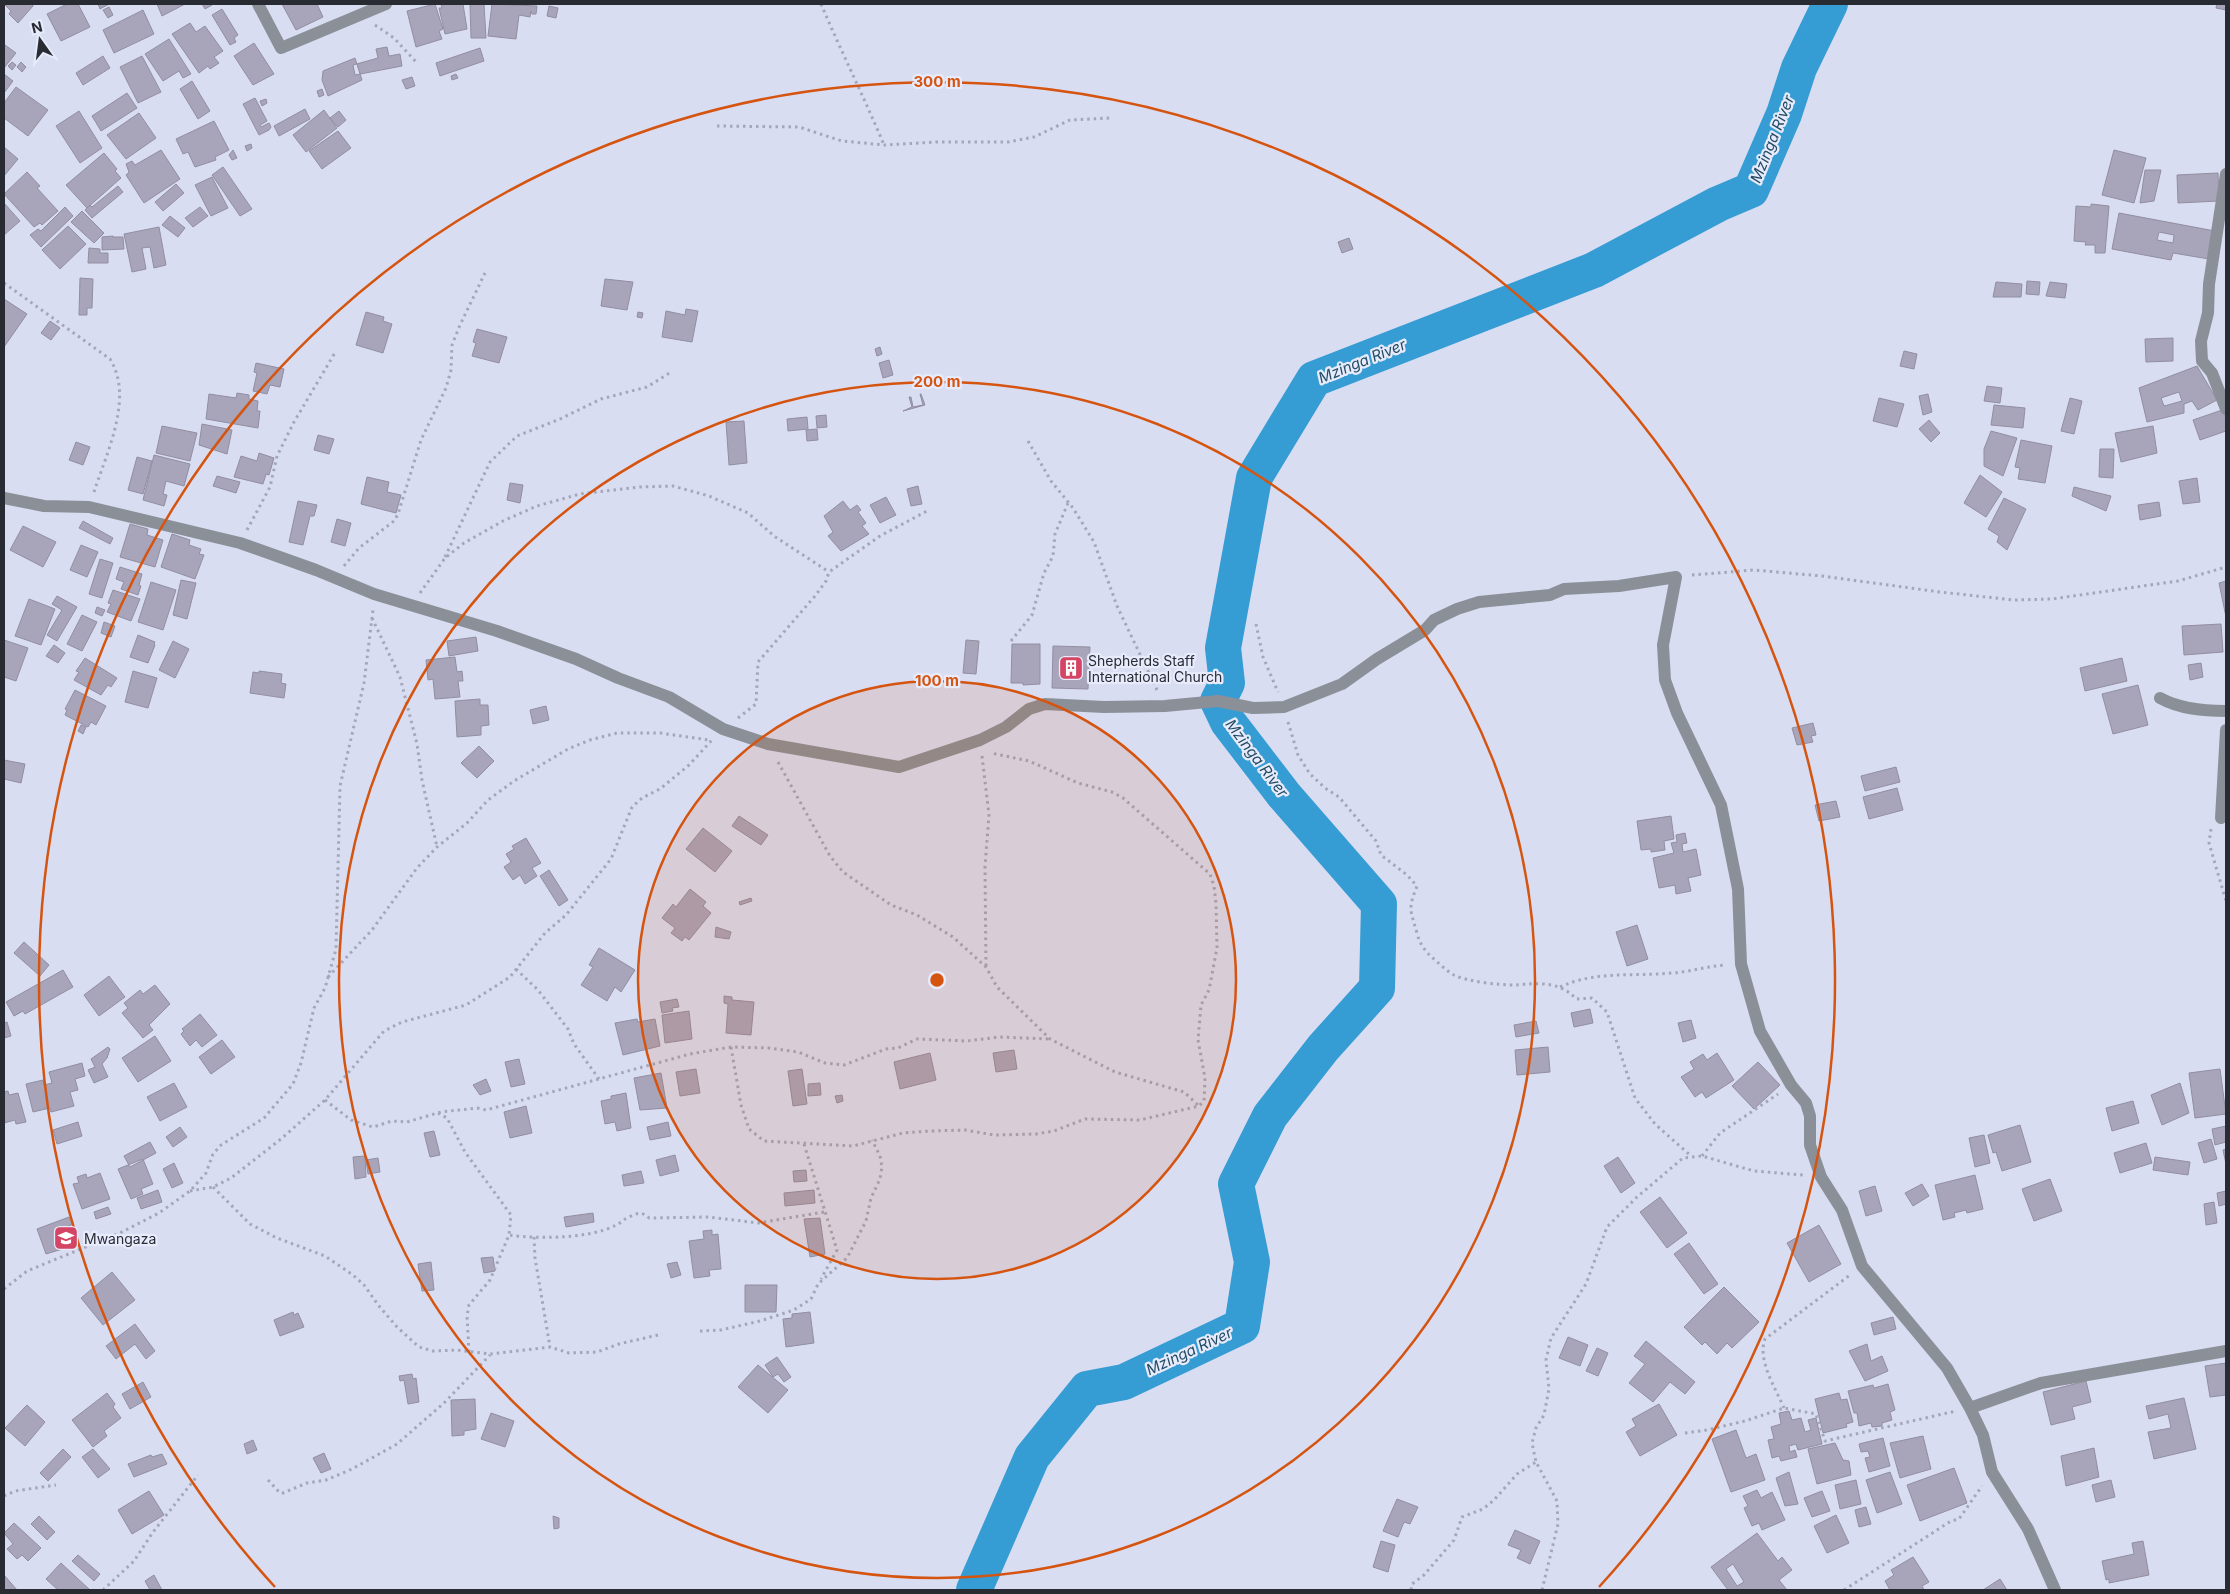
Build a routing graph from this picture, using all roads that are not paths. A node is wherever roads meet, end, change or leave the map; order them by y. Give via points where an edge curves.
1 (258, 4) edge
2 (386, 4) edge
3 (2226, 174) edge
4 (2226, 409) edge
5 (4, 498) edge
6 (2160, 698) dead end
7 (2226, 711) edge
8 (2226, 730) edge
9 (2221, 818) road end
10 (2226, 1350) edge
11 (1970, 1408) junction
12 (2055, 1590) edge

1 - 2 street via 281,48
3 - 4 street via 2209,284 2208,313 2200,341 2202,361 2212,373
5 - 11 street via 44,506 89,507 240,544 374,594 576,659 669,697 723,729 768,744 899,767 981,745 1029,709 1045,704 1164,706 1218,701 1252,708 1284,707 1342,684 1425,630 1434,620 1457,609 1479,602 1550,595 1564,589 1618,586 1676,577 1664,645 1665,680 1721,806 1738,889 1741,964 1760,1031 1791,1085 1806,1103 1810,1116 1810,1145 1821,1177 1842,1210 1862,1266 1947,1368
6 - 7 street via 2173,706
8 - 9 street
10 - 11 street via 2041,1383
11 - 12 street via 1983,1436 1992,1472 2028,1530

